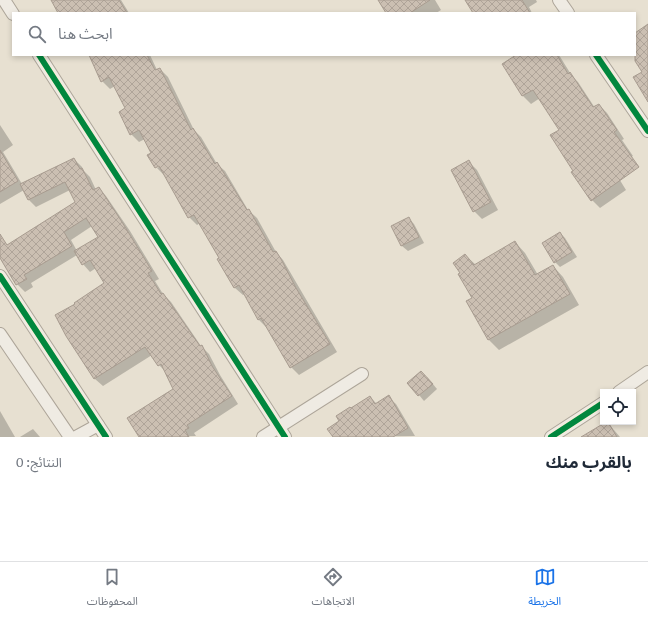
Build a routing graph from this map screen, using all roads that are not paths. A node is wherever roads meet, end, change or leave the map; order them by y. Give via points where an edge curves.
1 (4, 0) edge
2 (559, 0) edge
3 (12, 12) edge
4 (567, 12) edge
5 (40, 56) edge
6 (597, 56) edge
7 (648, 131) edge
8 (0, 276) edge
9 (0, 334) edge
10 (648, 372) edge
11 (362, 374) dead end
12 (623, 389) edge
13 (600, 404) edge
14 (98, 425) junction
15 (282, 432) edge
16 (70, 437) edge
17 (76, 437) edge
18 (106, 437) edge
19 (263, 437) edge
20 (551, 437) edge

1 - 3 street
2 - 4 street
5 - 15 street
6 - 7 street
8 - 14 street
9 - 16 street
10 - 12 street
11 - 15 street
13 - 20 street
14 - 17 street
14 - 18 street
15 - 19 street

